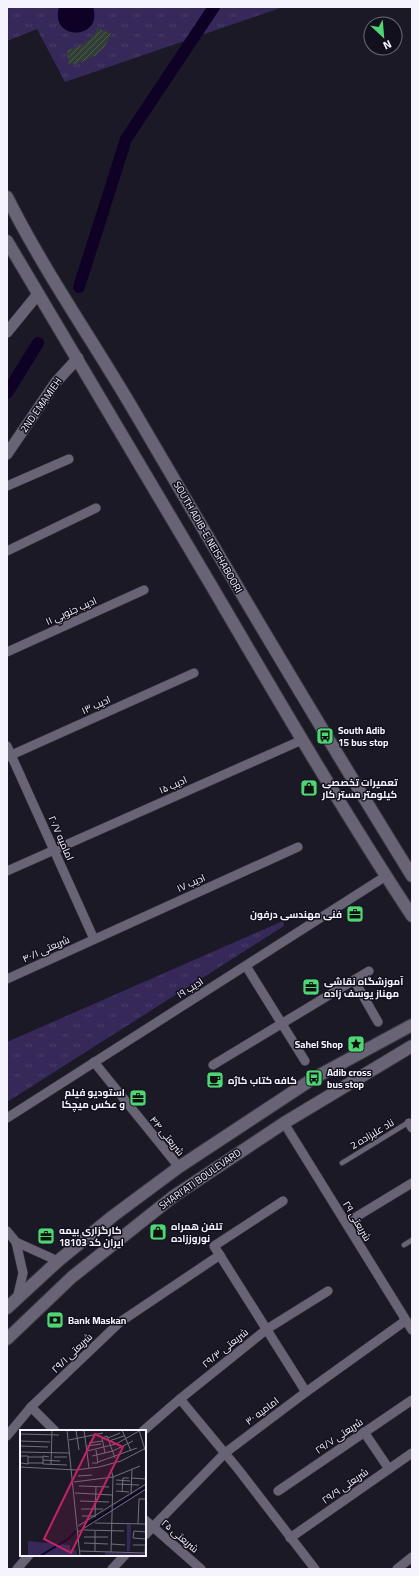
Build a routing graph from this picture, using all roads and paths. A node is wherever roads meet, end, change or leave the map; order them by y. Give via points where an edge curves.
1 (7, 197) edge
2 (7, 241) edge
3 (38, 294) junction
4 (7, 332) edge
5 (78, 358) junction
6 (7, 454) edge
7 (69, 459) dead end
8 (7, 486) edge
9 (96, 508) dead end
10 (7, 551) edge
11 (144, 590) dead end
12 (7, 652) edge
13 (194, 673) dead end
14 (302, 740) junction
15 (7, 746) edge
16 (9, 756) edge
17 (298, 847) dead end
18 (54, 850) junction
19 (7, 871) edge
20 (386, 876) junction
21 (412, 876) edge
22 (412, 916) edge
23 (94, 939) junction
24 (246, 966) junction
25 (369, 971) dead end
26 (7, 979) edge
27 (354, 980) junction
28 (378, 1022) dead end
29 (283, 1024) junction
30 (412, 1025) edge
31 (412, 1046) edge
32 (94, 1062) junction
33 (305, 1062) dead end
34 (213, 1065) dead end
35 (7, 1118) edge
36 (284, 1123) junction
37 (411, 1124) edge
38 (342, 1163) dead end
39 (178, 1167) junction
40 (412, 1183) edge
41 (283, 1201) dead end
42 (346, 1223) junction
43 (7, 1231) edge
44 (412, 1240) edge
45 (16, 1242) junction
46 (404, 1245) dead end
47 (220, 1255) junction
48 (58, 1261) junction
49 (328, 1291) dead end
50 (17, 1299) junction
51 (7, 1308) edge
52 (405, 1321) junction
53 (267, 1330) junction
54 (412, 1330) edge
55 (7, 1339) edge
56 (306, 1392) junction
57 (180, 1399) junction
58 (412, 1400) edge
59 (31, 1407) junction
60 (54, 1430) edge
61 (144, 1430) edge
62 (364, 1432) junction
63 (7, 1436) edge
64 (225, 1453) junction
65 (412, 1453) edge
66 (389, 1469) junction
67 (278, 1491) dead end
68 (146, 1521) edge
69 (152, 1527) junction
70 (146, 1534) edge
71 (290, 1538) junction
72 (27, 1556) edge
73 (124, 1556) edge
74 (412, 1558) edge
75 (17, 1569) edge
76 (112, 1569) edge
77 (201, 1569) edge
78 (315, 1569) edge
79 (397, 1569) edge

1 - 21 main road, SOUTH ADIB-E NEISHABOORI via 72,313 115,379 321,729
2 - 3 main road
3 - 4 street
3 - 5 main road
5 - 6 street, 2ND EMAMIEH via 56,382
5 - 14 main road
7 - 8 street
9 - 10 street
11 - 12 street, ادیب جنوبي ١١
13 - 16 street, ادیب ۱۳
14 - 18 street, ادیب ۱۵
14 - 20 main road
15 - 16 street, امامیه ۲۰/۷
16 - 18 street, امامیه ۲۰/۷
17 - 23 street, ادیب ۱۷
18 - 19 street, ادیب ۱۵
18 - 23 street, امامیه ۲۰/۷
20 - 22 main road
20 - 24 street, ادیب ۱۹
23 - 26 street, شریعتی ۴۰/۱
24 - 29 street
24 - 32 street, ادیب ۱۹
25 - 27 street
27 - 28 street
27 - 29 street
29 - 33 street
29 - 34 street
30 - 39 main road, SHARI'ATI BOULEVARD via 314,1078
31 - 36 main road, SHARI'ATI BOULEVARD
32 - 35 street, ادیب ۱۹
32 - 39 street, شریعتی ۴۴
36 - 42 street, شریعتی ۲۹
36 - 55 main road, SHARI'ATI BOULEVARD via 168,1201 72,1277
37 - 38 lane, ناد علیزاده 2
39 - 48 main road, SHARI'ATI BOULEVARD
40 - 42 street
41 - 47 street via 214,1246
42 - 52 street, شریعتی ۲۹
43 - 45 street
44 - 46 lane
45 - 48 street
45 - 50 street via 23,1274
47 - 53 street
47 - 59 street, شریعتی ۲۹/۱ via 120,1322
48 - 50 main road, SHARI'ATI BOULEVARD
49 - 53 street, شریعتی ۲۹/۳
50 - 51 main road, SHARI'ATI BOULEVARD
52 - 54 street, شریعتی ۲۹
52 - 56 street, امامیه ۳۰
53 - 56 street
53 - 57 street, شریعتی ۲۹/۳
56 - 64 street, امامیه ۳۰
57 - 61 street, شریعتی ۲۹/۳
57 - 64 street
58 - 62 street, شریعتی ۲۹/۷
59 - 60 street
59 - 63 street, شریعتی ۲۹/۱
62 - 66 street
62 - 67 street, شریعتی ۲۹/۷
64 - 69 street, امامیه ۳۰
64 - 71 street
65 - 66 street, شریعتی ۲۹/۹
66 - 71 street, شریعتی ۲۹/۹
68 - 69 street, شریعتی ۲۵
69 - 70 street, امامیه ۳۰
69 - 77 street, شریعتی ۲۵
71 - 78 street
72 - 75 street
73 - 76 street
74 - 79 street

